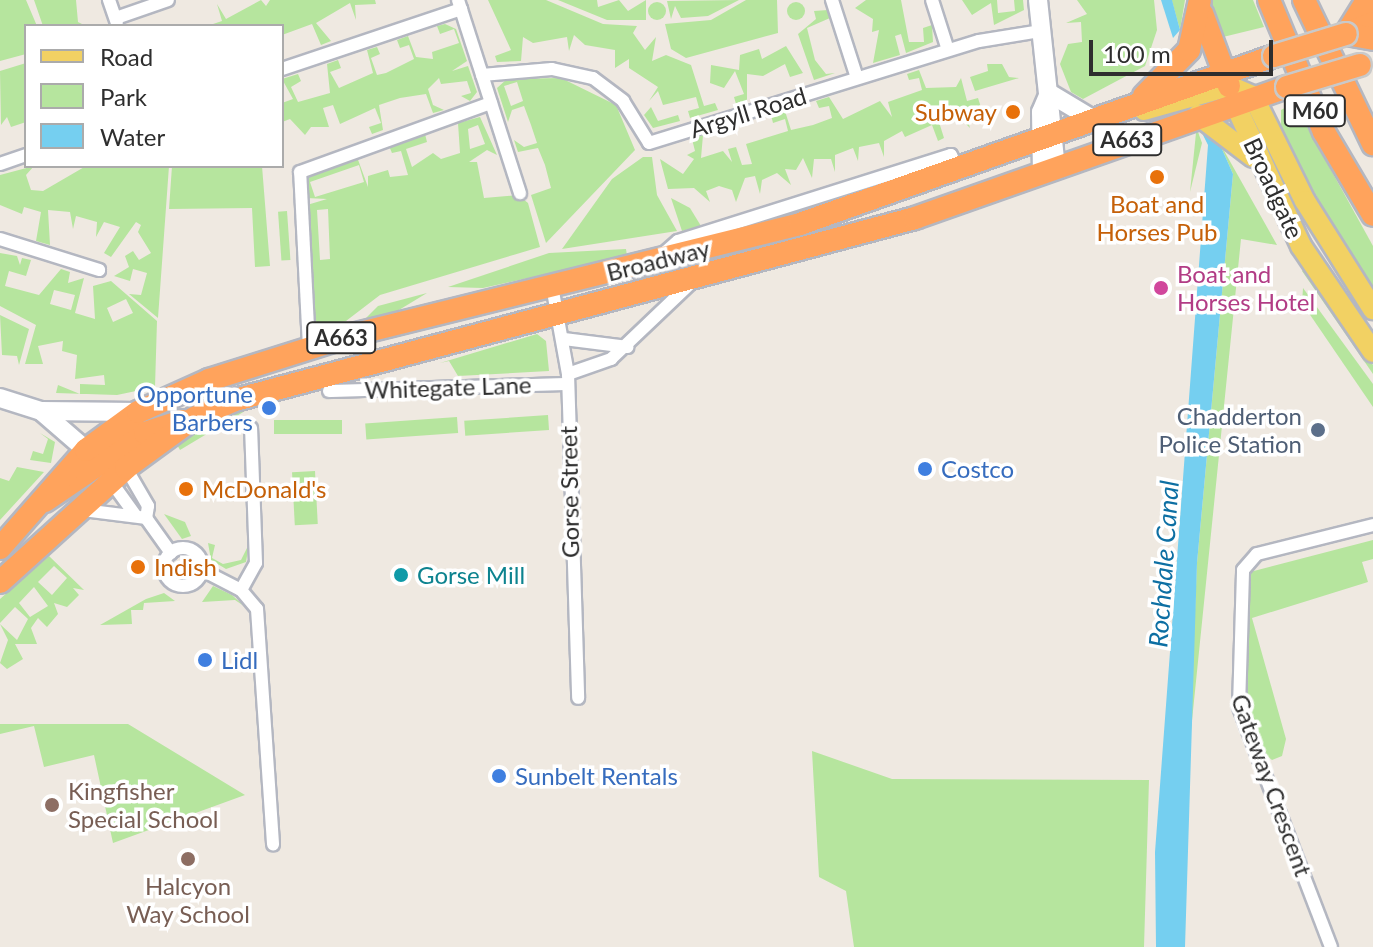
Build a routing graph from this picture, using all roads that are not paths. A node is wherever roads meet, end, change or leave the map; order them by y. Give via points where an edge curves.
1 (109, 0) edge
2 (168, 0) edge
3 (832, 0) edge
4 (932, 0) edge
5 (1038, 0) edge
6 (1269, 0) edge
7 (1304, 0) edge
8 (459, 4) edge
9 (1200, 4) edge
10 (1370, 11) edge
11 (117, 22) edge
12 (1041, 31) junction
13 (1346, 34) junction
14 (1202, 38) junction
15 (1373, 39) edge
16 (948, 50) junction
17 (1367, 63) edge
18 (284, 68) edge
19 (482, 75) junction
20 (857, 78) junction
21 (1235, 89) junction
22 (1049, 93) junction
23 (491, 103) junction
24 (1128, 110) junction
25 (1198, 115) junction
26 (1094, 120) junction
27 (1049, 138) junction
28 (1373, 144) edge
29 (24, 156) edge
30 (1256, 160) junction
31 (0, 164) edge
32 (1049, 171) junction
33 (520, 193) dead end
34 (1373, 215) edge
35 (0, 239) edge
36 (99, 270) dead end
37 (695, 279) junction
38 (552, 286) junction
39 (1373, 309) edge
40 (558, 312) junction
41 (564, 339) junction
42 (309, 347) junction
43 (627, 347) junction
44 (1373, 352) edge
45 (568, 379) junction
46 (329, 391) dead end
47 (0, 398) edge
48 (72, 409) junction
49 (41, 411) junction
50 (138, 412) junction
51 (251, 428) dead end
52 (106, 458) junction
53 (73, 514) junction
54 (141, 517) junction
55 (1373, 525) edge
56 (0, 548) edge
57 (171, 553) junction
58 (202, 570) junction
59 (0, 582) edge
60 (241, 590) junction
61 (578, 698) dead end
62 (273, 844) dead end
63 (1331, 947) edge

1 - 11 street
2 - 11 street
3 - 20 street
4 - 16 street
5 - 12 street
6 - 34 highway, M60 via 1324,132
7 - 28 highway, M60
8 - 18 street
8 - 19 street
9 - 14 highway
10 - 13 highway, Broadway / A663
12 - 16 street, Argyll Road
12 - 22 street
13 - 15 highway
13 - 21 highway, Broadway / A663, bridge via 1274,56
14 - 21 highway
14 - 24 highway via 1177,69
16 - 20 street, Argyll Road
17 - 21 highway, Broadway / A663, bridge via 1287,87
19 - 20 street, Argyll Road via 552,69 593,78 628,107 649,143
19 - 23 street
21 - 24 highway, Broadway / A663
21 - 25 highway, Broadway / A663
21 - 30 main road, Broadgate
21 - 39 main road, Broadgate
22 - 26 street
22 - 27 street
23 - 33 street
23 - 42 street via 300,173
24 - 26 highway, Broadway / A663
25 - 30 main road via 1230,133
25 - 32 highway, Broadway / A663
26 - 27 highway, Broadway / A663
27 - 32 street
27 - 38 highway, Broadway / A663 via 954,163 654,262
29 - 31 street
30 - 44 main road, Broadgate via 1301,246
32 - 37 highway, Broadway / A663
35 - 36 street
37 - 40 highway, Broadway / A663
37 - 43 street, Whitegate Lane
38 - 40 street, Gorse Street
38 - 42 highway, Broadway / A663
40 - 41 street, Gorse Street
40 - 52 highway, Broadway / A663 via 274,386 194,418 155,427
41 - 43 street
41 - 45 street, Gorse Street
42 - 50 highway, Broadway / A663
43 - 45 street, Whitegate Lane
45 - 46 street, Whitegate Lane
45 - 61 street, Gorse Street
47 - 49 street
48 - 49 street
48 - 50 street
48 - 52 street
49 - 52 street
50 - 52 highway, Broadway / A663
51 - 60 street via 256,563
52 - 53 highway, Broadway / A663
52 - 54 street
52 - 54 street via 148,506
52 - 56 highway, Broadway / A663 via 36,505
53 - 54 street via 107,509
53 - 59 highway, Broadway / A663
54 - 57 street
55 - 63 street, Gateway Crescent via 1257,554 1243,570 1239,707
57 - 58 street via 193,551
57 - 58 street via 164,570 172,583 191,584
58 - 60 street
60 - 62 street via 260,625

